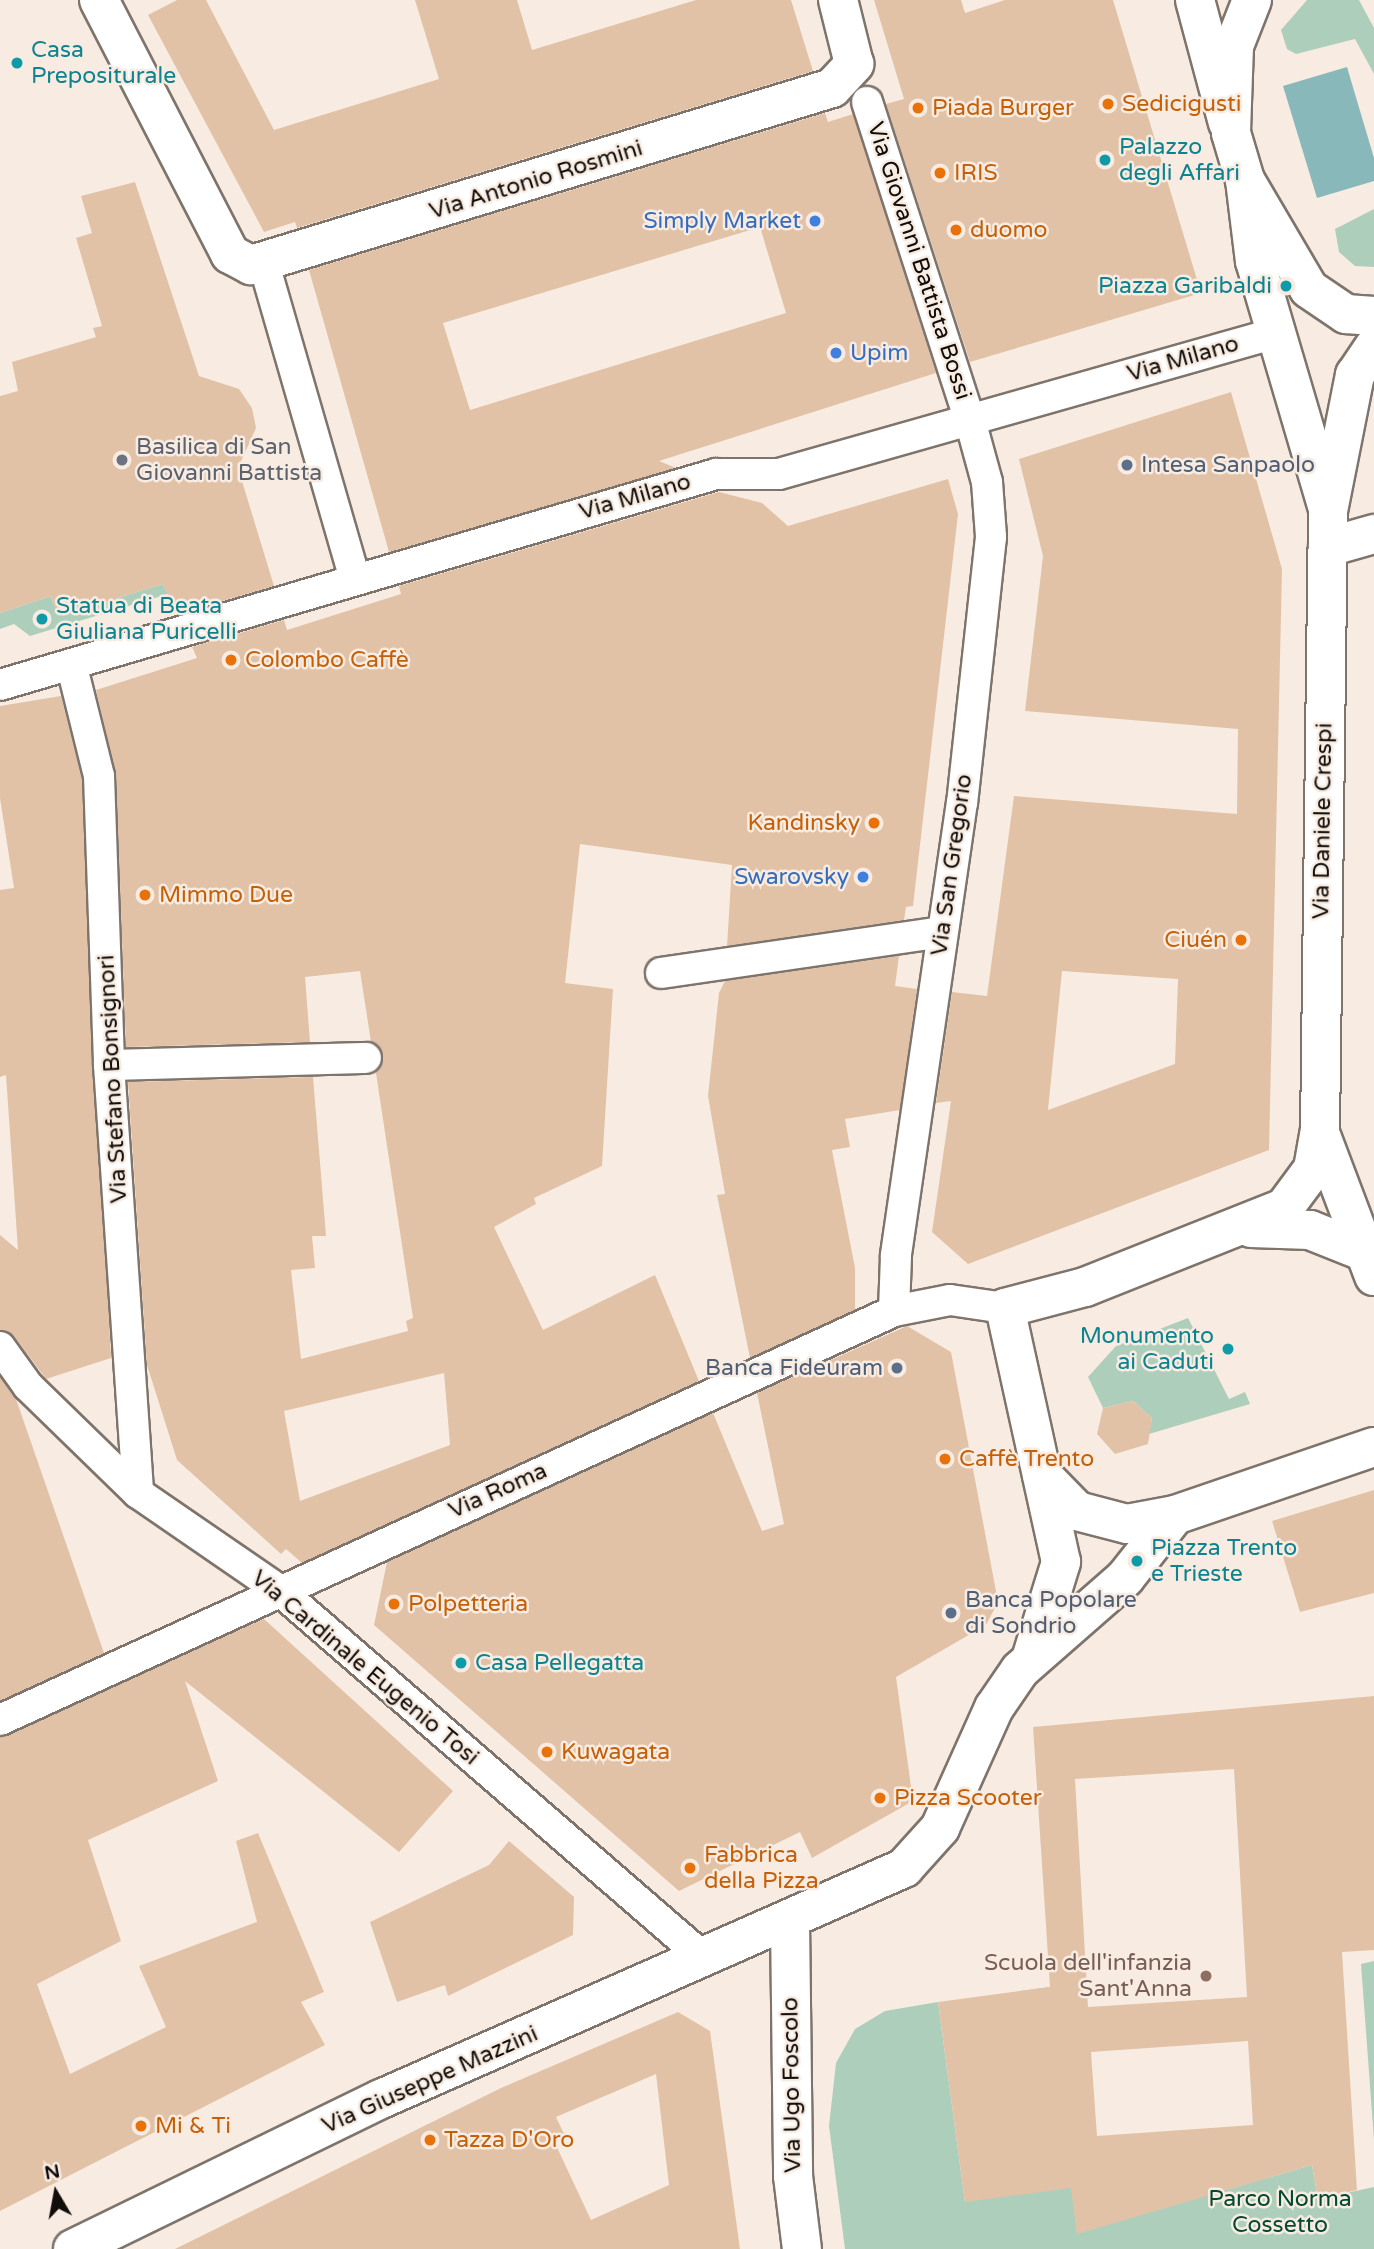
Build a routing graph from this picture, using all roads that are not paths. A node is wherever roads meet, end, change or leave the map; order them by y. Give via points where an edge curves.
1 (99, 0) edge
2 (838, 0) edge
3 (1195, 0) edge
4 (1252, 0) edge
5 (867, 102) dead end
6 (1231, 133) junction
7 (1245, 180) junction
8 (252, 263) junction
9 (1374, 316) edge
10 (1276, 333) junction
11 (1374, 347) edge
12 (970, 420) junction
13 (1328, 529) junction
14 (1374, 534) edge
15 (354, 576) junction
16 (72, 667) junction
17 (0, 685) edge
18 (942, 932) junction
19 (661, 973) dead end
20 (366, 1058) dead end
21 (109, 1065) junction
22 (1320, 1131) junction
23 (1236, 1228) junction
24 (1367, 1263) edge
25 (1085, 1287) junction
26 (1006, 1308) junction
27 (894, 1311) junction
28 (0, 1348) edge
29 (1021, 1368) junction
30 (1369, 1445) edge
31 (1041, 1473) junction
32 (138, 1493) junction
33 (1175, 1515) junction
34 (279, 1590) junction
35 (1031, 1659) junction
36 (0, 1720) edge
37 (790, 1921) junction
38 (704, 1958) junction
39 (73, 2249) edge
40 (802, 2249) edge

1 - 8 street
2 - 8 street, Via Antonio Rosmini via 853,64 832,88
3 - 6 street
4 - 6 street via 1234,46
5 - 12 street, Via Giovanni Battista Bossi
6 - 7 street
7 - 9 street via 1309,289 1346,314
7 - 10 street via 1255,261
8 - 15 street
10 - 12 street, Via Milano
10 - 13 street
11 - 13 street via 1355,376
12 - 15 street, Via Milano via 779,474 716,474
12 - 18 street, Via San Gregorio via 987,482 991,537
13 - 14 street
13 - 22 street, Via Daniele Crespi
15 - 16 street, Via Milano
16 - 17 street, Via Milano
16 - 21 street, Via Stefano Bonsignori via 99,776
18 - 19 street
18 - 27 street, Via San Gregorio via 896,1256
20 - 21 street
21 - 32 street, Via Stefano Bonsignori
22 - 23 street via 1301,1191 1284,1208
22 - 24 street
23 - 24 street via 1292,1227
23 - 25 street
25 - 26 street
25 - 29 street via 1045,1320
26 - 27 street, Via Roma via 950,1300
26 - 29 street
27 - 34 street, Via Roma
28 - 32 street, Via Cardinale Eugenio Tosi via 28,1386
29 - 31 street
30 - 33 street
31 - 33 street via 1077,1511 1101,1521 1127,1524
31 - 35 street via 1061,1575
32 - 34 street, Via Cardinale Eugenio Tosi
33 - 35 street via 1125,1578
34 - 36 street, Via Roma
34 - 38 street, Via Cardinale Eugenio Tosi
35 - 37 street via 994,1708 954,1801 922,1853 884,1881
37 - 38 street, Via Giuseppe Mazzini
37 - 40 street, Via Ugo Foscolo via 793,2176
38 - 39 street, Via Giuseppe Mazzini via 381,2099

